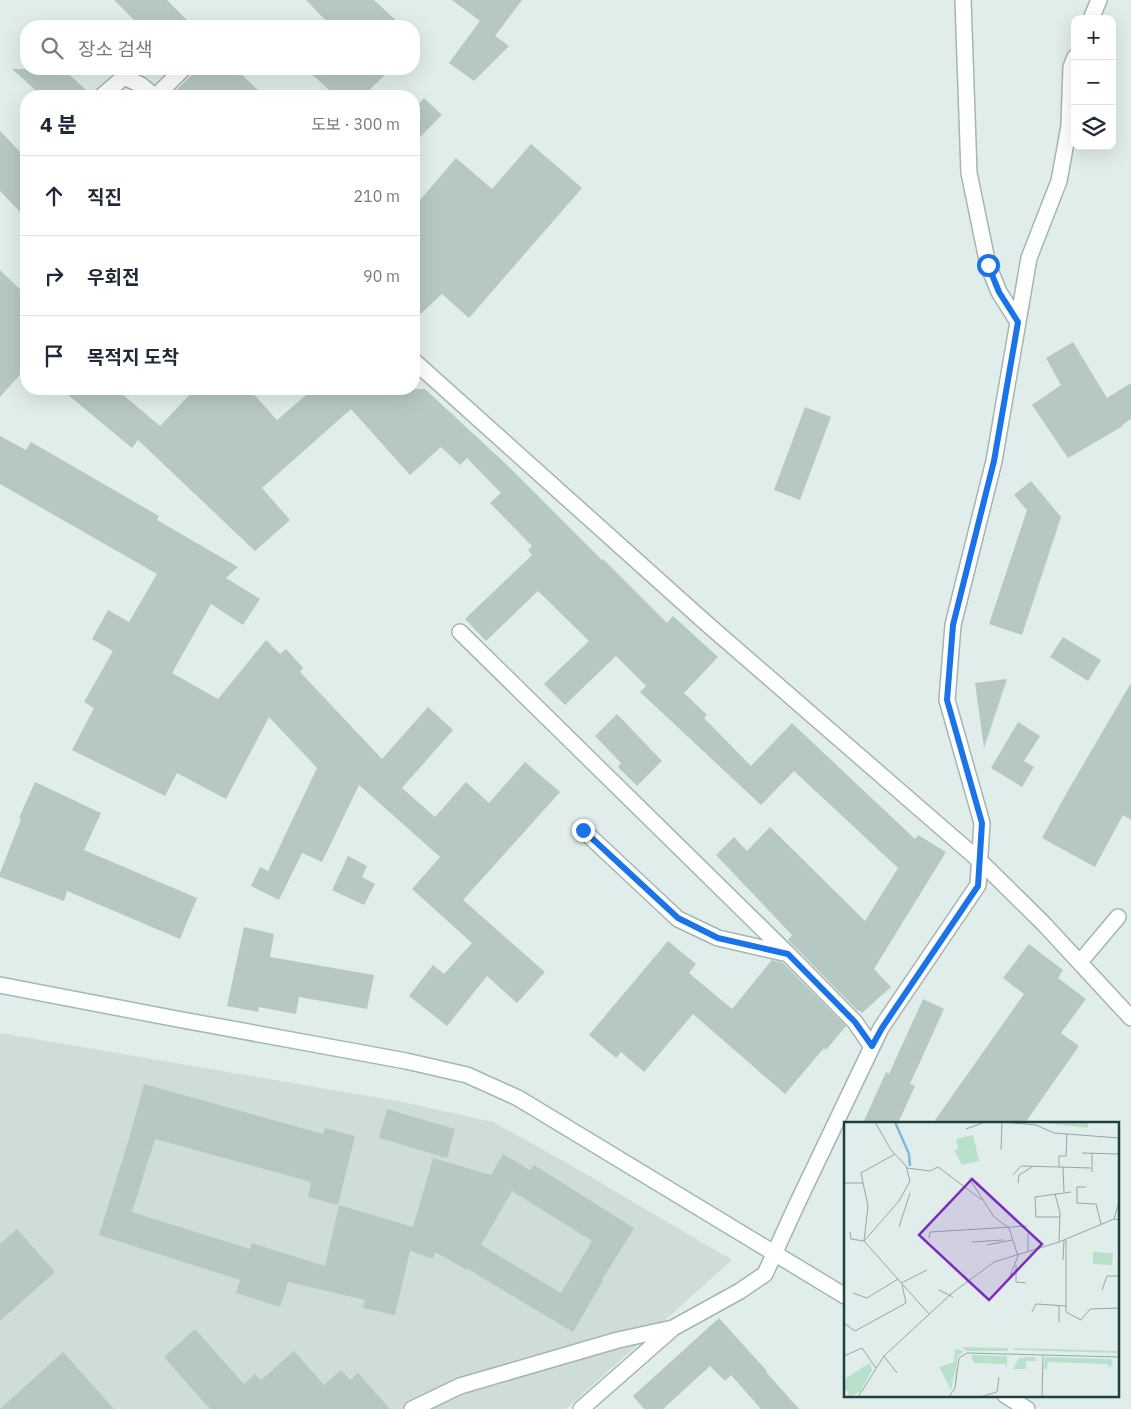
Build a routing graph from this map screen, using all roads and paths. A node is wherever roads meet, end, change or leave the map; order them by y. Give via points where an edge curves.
1 (963, 0) edge
2 (1099, 0) edge
3 (1093, 15) edge
4 (1074, 60) edge
5 (177, 75) edge
6 (109, 90) edge
7 (147, 90) edge
8 (161, 90) edge
9 (1018, 322) junction
10 (420, 366) edge
11 (460, 632) dead end
12 (583, 830) dead end
13 (980, 861) junction
14 (1118, 917) dead end
15 (788, 954) junction
16 (1080, 962) junction
17 (0, 985) edge
18 (1131, 1018) edge
19 (872, 1046) junction
20 (775, 1253) junction
21 (844, 1295) edge
22 (673, 1328) junction
23 (1007, 1396) edge
24 (412, 1409) edge
25 (581, 1409) edge
26 (1027, 1409) edge

1 - 9 street via 969,173 988,265 999,292
2 - 3 street
4 - 9 street via 1070,67 1069,126 1059,181 1029,258
5 - 8 street
6 - 7 street via 124,77
9 - 13 street via 994,461 953,625 947,700 982,823
10 - 13 street via 706,624
11 - 15 street
12 - 15 street via 678,918 718,938
13 - 16 street
13 - 19 street via 978,886
14 - 16 street
15 - 19 street via 855,1022
16 - 18 street
17 - 20 street via 467,1075 518,1098
19 - 20 street
20 - 21 street
20 - 22 street via 765,1274
22 - 24 street via 618,1340 460,1386
22 - 25 street
23 - 26 street

